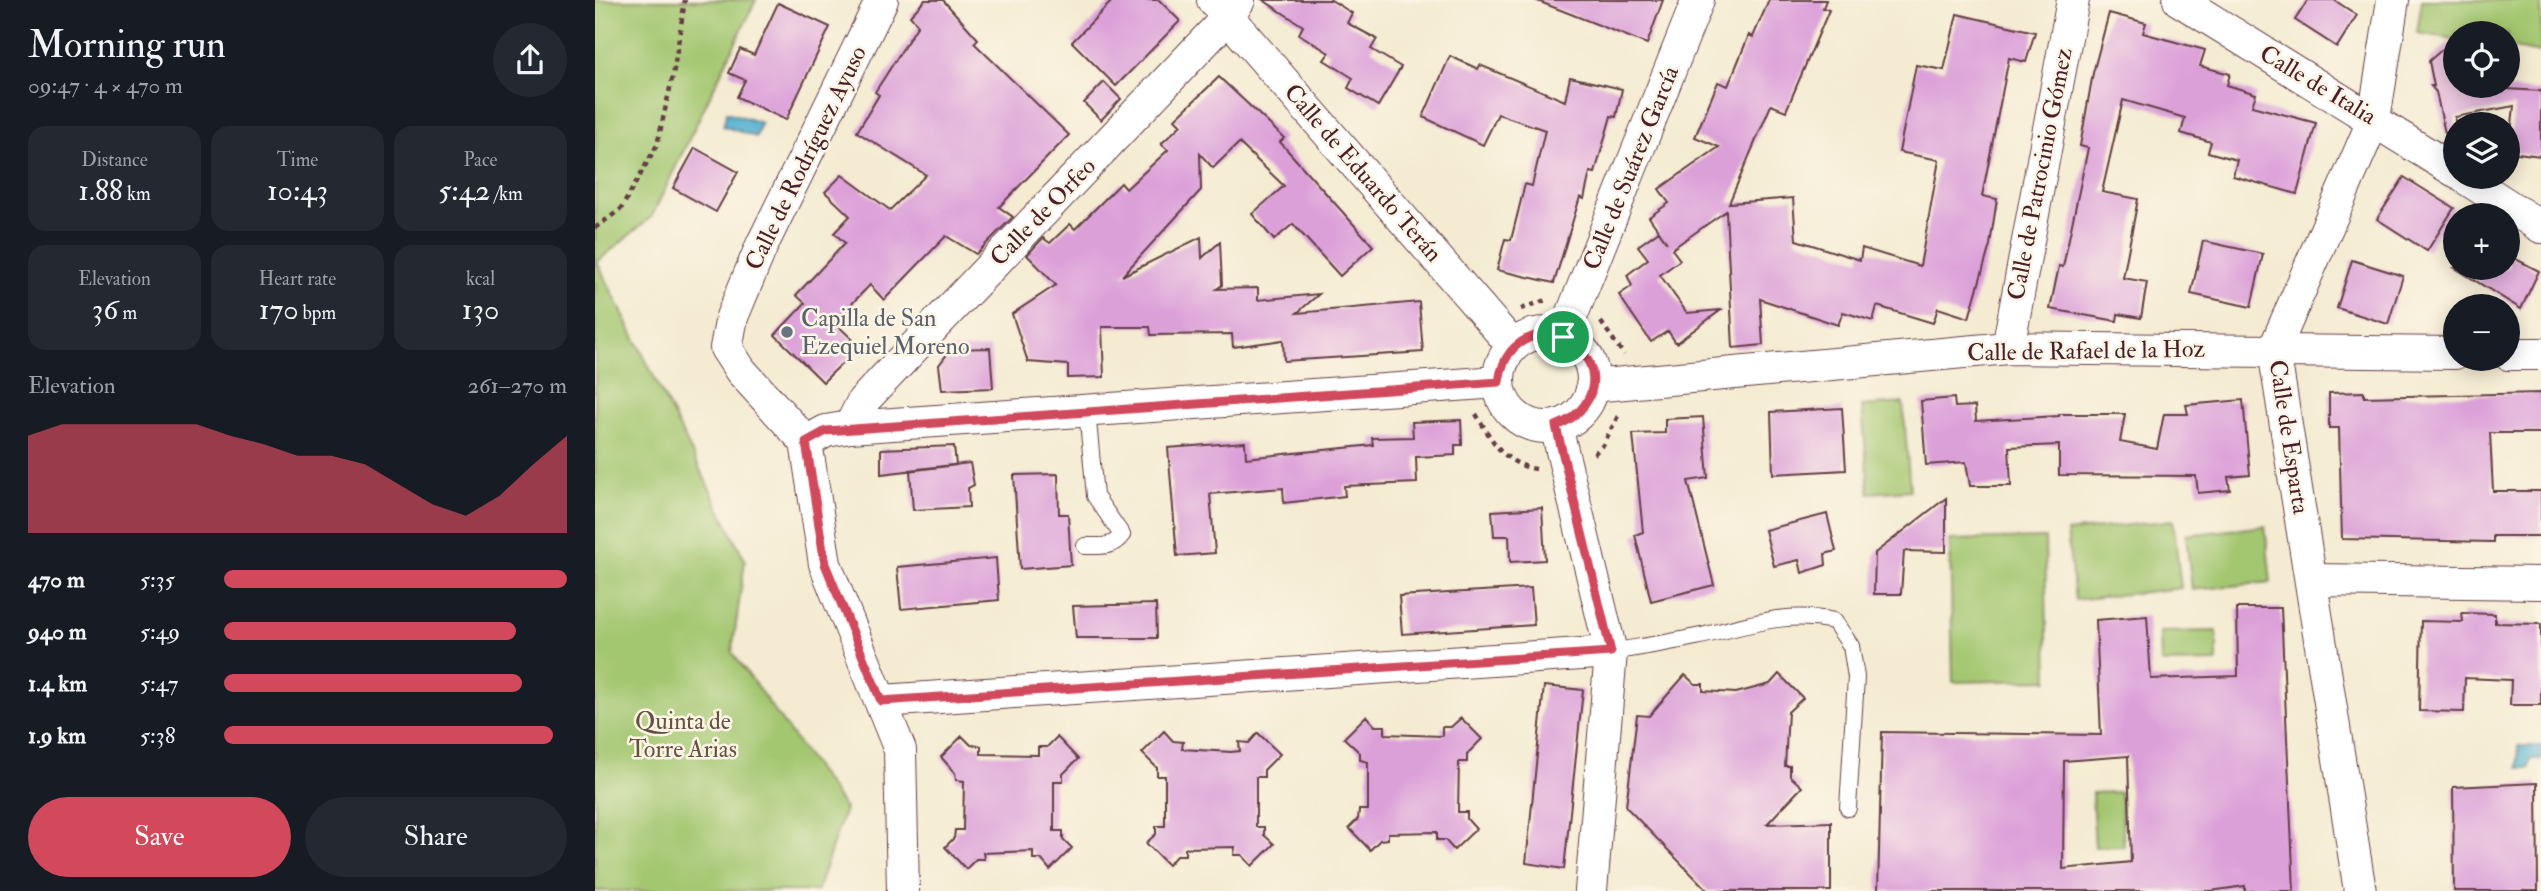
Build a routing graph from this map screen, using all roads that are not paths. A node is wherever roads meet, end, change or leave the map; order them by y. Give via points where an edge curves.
1 (882, 0) edge
2 (1698, 0) edge
3 (2073, 0) edge
4 (2179, 0) edge
5 (2393, 0) edge
6 (1227, 6) edge
7 (2374, 119) junction
8 (2443, 163) edge
9 (2482, 189) edge
10 (2541, 227) edge
11 (1563, 337) junction
12 (1513, 346) junction
13 (2008, 348) junction
14 (2274, 350) junction
15 (2443, 353) edge
16 (2520, 354) edge
17 (2541, 354) edge
18 (1499, 382) junction
19 (1593, 386) junction
20 (1087, 411) junction
21 (1556, 426) junction
22 (850, 427) junction
23 (806, 442) junction
24 (1085, 546) dead end
25 (2313, 580) junction
26 (2541, 583) edge
27 (1611, 652) junction
28 (881, 701) junction
29 (1848, 808) dead end
30 (903, 891) edge
31 (1591, 891) edge
32 (2360, 891) edge

1 - 23 street, Calle de Rodríguez Ayuso via 731,317 726,348 740,371
2 - 11 street, Calle de Suárez García
3 - 13 street, Calle de Patrocinio Gómez
4 - 7 street, Calle de Italia
5 - 7 street, Calle de Esparta
6 - 12 street, Calle de Eduardo Terán
6 - 22 street, Calle de Orfeo via 863,401
7 - 8 street, Calle de Italia
7 - 14 street, Calle de Esparta
9 - 10 street
11 - 12 street via 1537,334
11 - 19 street via 1586,356
12 - 18 street
13 - 14 street, Calle de Rafael de la Hoz
13 - 19 street, Calle de Rafael de la Hoz
14 - 15 street, Calle de Rafael de la Hoz
14 - 25 street, Calle de Esparta
16 - 17 street
18 - 20 street
18 - 21 street via 1507,407 1517,417 1543,427
19 - 21 street via 1581,412
20 - 22 street
20 - 24 lane via 1095,496 1122,535 1104,547
21 - 27 street
22 - 23 street via 826,431
23 - 28 street via 825,564
25 - 26 street
25 - 32 street, Calle de Esparta
27 - 28 street
27 - 29 lane via 1763,620 1807,615 1834,621 1851,646 1856,677
27 - 31 street
28 - 30 street via 900,750

